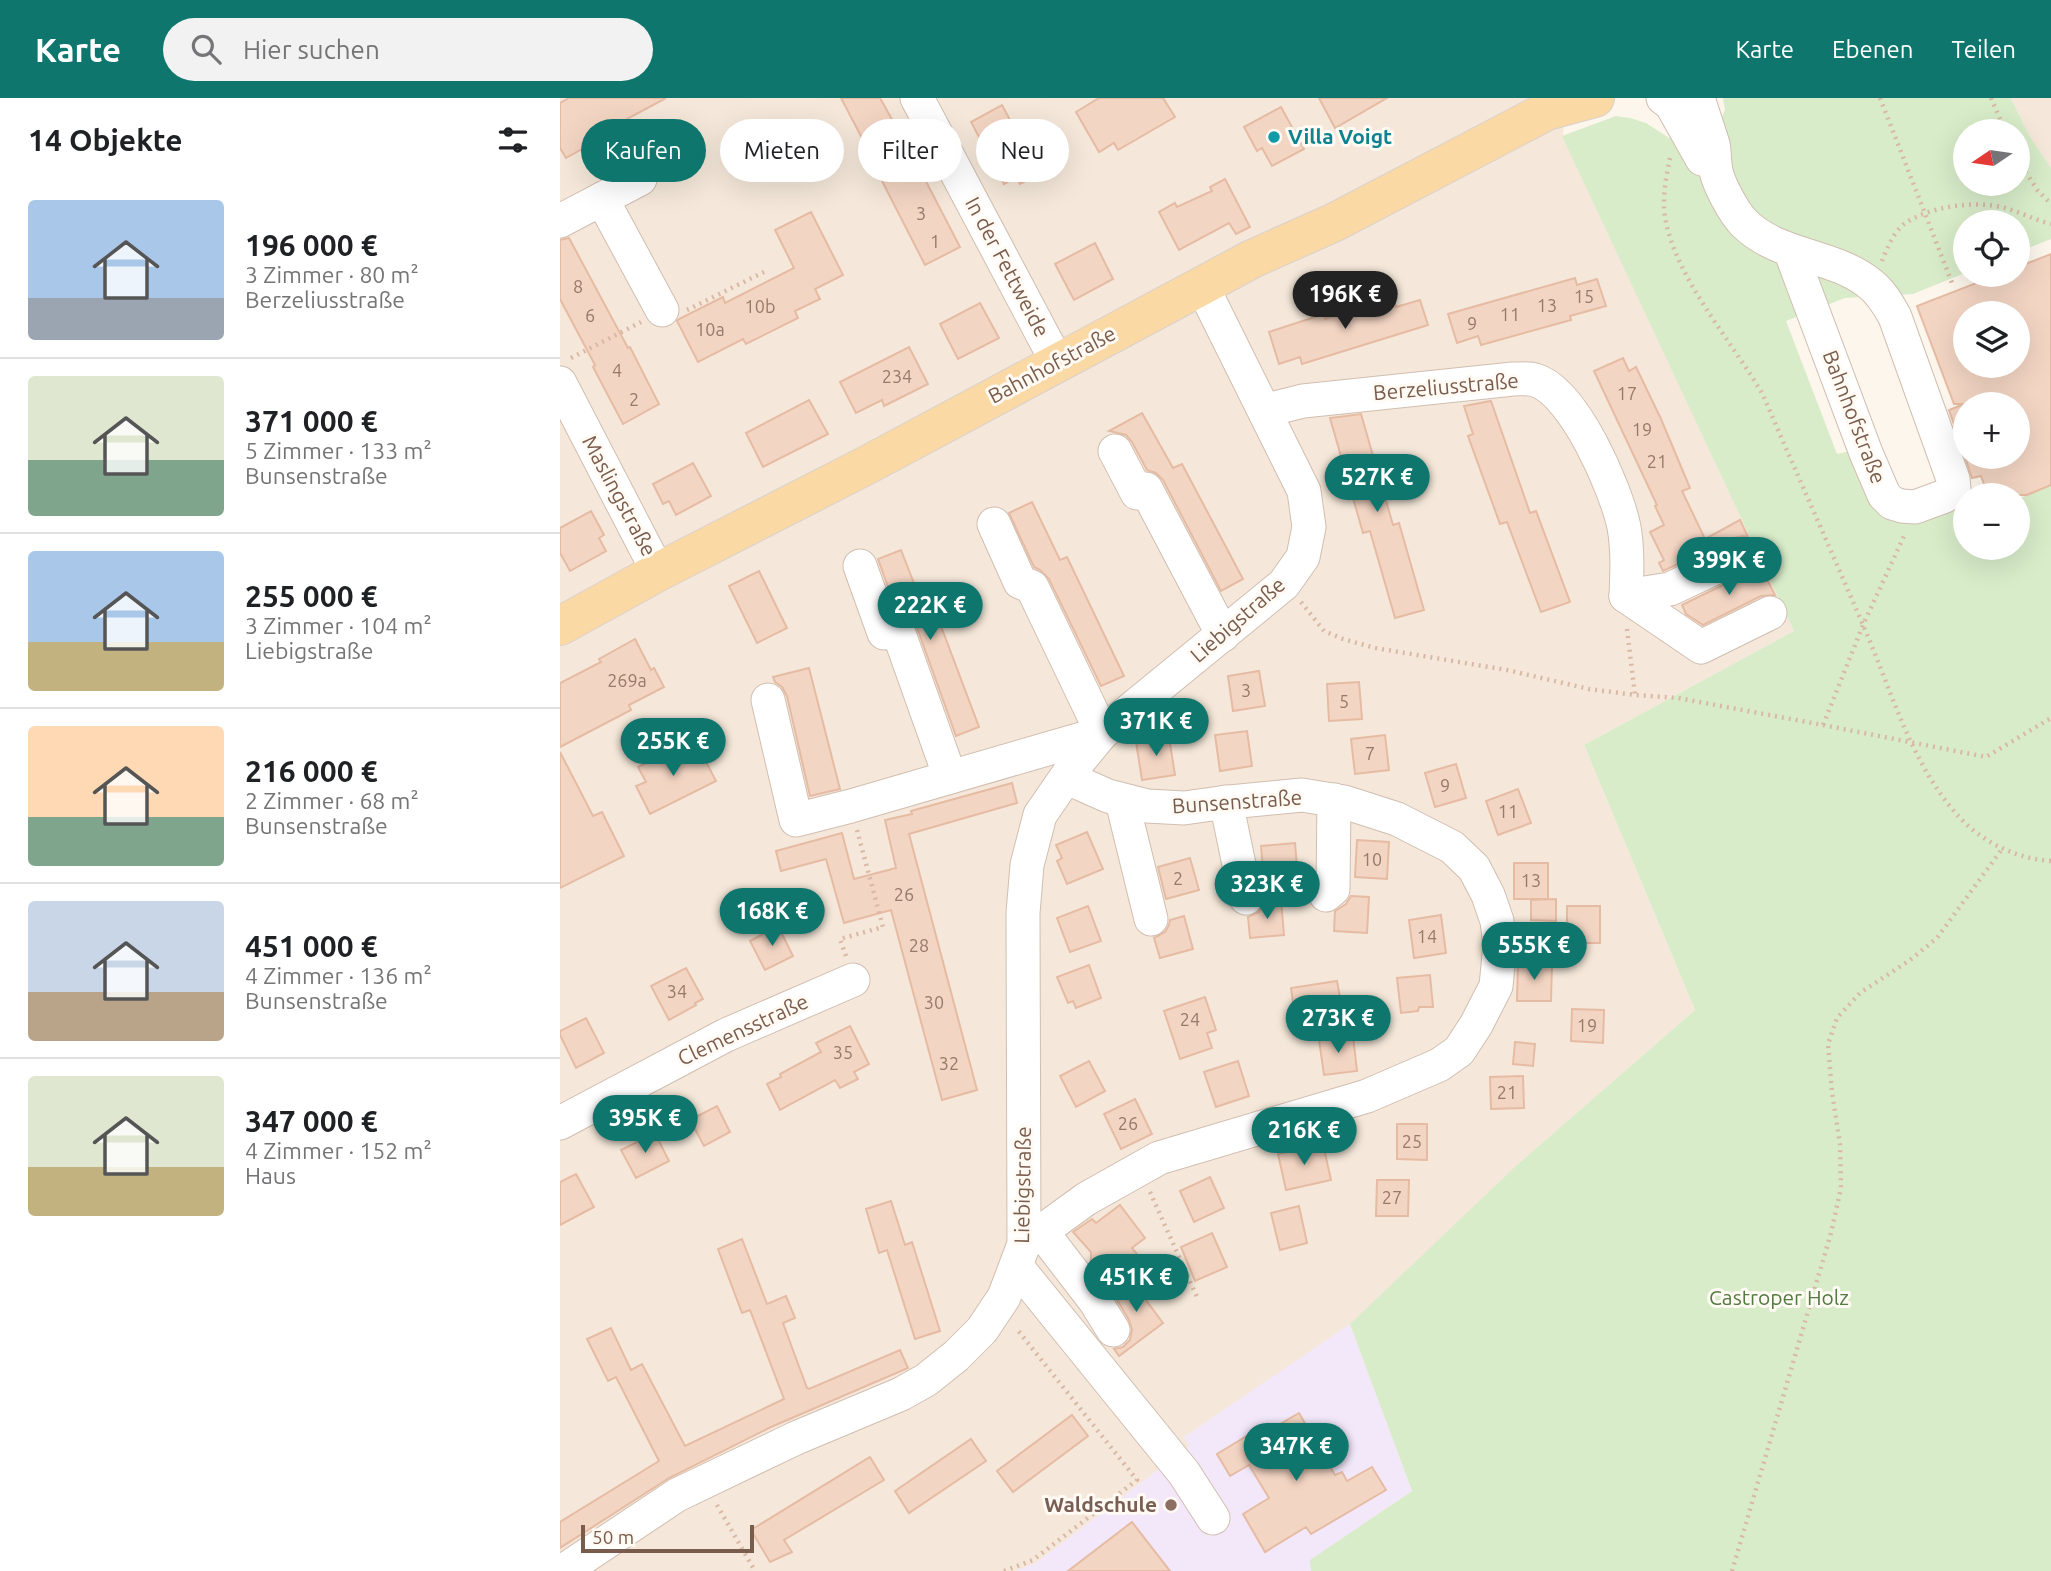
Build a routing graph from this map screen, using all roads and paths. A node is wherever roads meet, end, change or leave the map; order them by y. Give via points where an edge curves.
1 (917, 98) edge
2 (1595, 98) edge
3 (1663, 98) edge
4 (1698, 98) edge
5 (1880, 98) edge
6 (1991, 98) edge
7 (1554, 105) edge
8 (2000, 119) edge
9 (1671, 152) dead end
10 (1716, 174) junction
11 (2030, 179) edge
12 (633, 182) edge
13 (601, 199) junction
14 (2051, 204) edge
15 (1925, 215) junction
16 (560, 221) edge
17 (2051, 224) edge
18 (1790, 250) junction
19 (764, 272) dead end
20 (1952, 283) dead end
21 (1871, 284) junction
22 (1202, 286) junction
23 (662, 310) junction
24 (1058, 362) junction
25 (566, 371) edge
26 (1266, 413) junction
27 (1115, 451) dead end
28 (1915, 506) junction
29 (994, 524) dead end
30 (1742, 555) dead end
31 (860, 566) dead end
32 (658, 572) junction
33 (1284, 584) junction
34 (1626, 596) junction
35 (1770, 614) dead end
36 (1863, 625) junction
37 (560, 626) edge
38 (1223, 635) junction
39 (1635, 695) junction
40 (768, 700) dead end
41 (2051, 718) edge
42 (1823, 725) junction
43 (1102, 733) junction
44 (1912, 742) junction
45 (1069, 774) junction
46 (950, 777) junction
47 (1334, 800) junction
48 (1122, 801) junction
49 (1226, 802) junction
50 (851, 806) junction
51 (2002, 849) junction
52 (2051, 861) edge
53 (1326, 895) dead end
54 (1246, 898) dead end
55 (1151, 919) dead end
56 (853, 980) joint
57 (560, 1123) edge
58 (1139, 1169) junction
59 (1028, 1248) junction
60 (1197, 1297) dead end
61 (999, 1306) junction
62 (1113, 1330) dead end
63 (704, 1481) junction
64 (1213, 1518) dead end
65 (563, 1571) edge
66 (755, 1571) edge
67 (1004, 1571) edge
68 (1732, 1571) edge

1 - 24 street, In der Fettweide
2 - 7 main road, Bahnhofstraße
3 - 10 street
4 - 10 street via 1714,147
5 - 15 path
6 - 8 path
7 - 22 main road, Bahnhofstraße via 1335,222
9 - 36 path via 1665,215 1675,250 1762,395
10 - 18 street via 1744,223
11 - 14 path
12 - 13 street
13 - 16 street
13 - 23 street
15 - 17 path via 1968,204 1986,205
15 - 20 path
15 - 21 path via 1898,231
18 - 21 street via 1849,269
18 - 28 street, Bahnhofstraße via 1878,486 1892,503
19 - 23 path via 670,318
21 - 28 street via 1895,317 1954,479 1954,488 1945,496
22 - 24 main road, Bahnhofstraße
22 - 26 street, Liebigstraße
23 - 25 path
24 - 32 main road, Bahnhofstraße
25 - 32 street, Maslingstraße
26 - 33 street, Liebigstraße via 1304,491 1309,527 1303,557
26 - 34 street, Berzeliusstraße via 1303,401 1513,379 1534,380 1551,388 1610,480 1624,528
27 - 38 street via 1137,493 1146,489
28 - 36 path
29 - 43 street via 1020,582 1032,587
30 - 34 street via 1670,589
31 - 46 street via 884,633 897,628
32 - 37 main road, Bahnhofstraße
33 - 38 street, Liebigstraße
33 - 39 path via 1324,631 1343,639
34 - 35 street via 1701,648
34 - 39 path
36 - 42 path
36 - 44 path
38 - 43 street, Liebigstraße
39 - 42 path via 1678,698
40 - 50 street, Liebigstraße via 796,820
41 - 44 path via 1986,757
42 - 44 path
43 - 45 street, Liebigstraße
43 - 46 street, Liebigstraße
44 - 51 path via 1938,789 1966,824
45 - 48 street, Bunsenstraße
45 - 59 street, Liebigstraße via 1040,815 1027,865 1023,913
46 - 50 street, Liebigstraße
47 - 49 street, Bunsenstraße via 1302,795
47 - 53 street via 1333,889
47 - 58 street, Bunsenstraße via 1397,819 1452,847 1474,868 1497,921 1500,945 1496,986 1476,1025 1459,1051 1418,1075 1367,1096 1158,1158
48 - 49 street, Bunsenstraße via 1184,808
48 - 55 street
49 - 54 street
50 - 56 path via 883,927 841,939
51 - 52 path
51 - 68 path via 1937,938 1860,993 1837,1018 1828,1044 1840,1143 1840,1188 1831,1233
56 - 57 street, Clemensstraße via 726,1035
58 - 59 street, Bunsenstraße via 1086,1199
58 - 60 path
59 - 61 street, Liebigstraße
59 - 62 street via 1096,1301
59 - 64 street
61 - 63 street, Liebigstraße via 982,1330 926,1380
61 - 67 path via 1137,1480 1033,1560
63 - 65 street, Liebigstraße via 677,1494
63 - 66 path

